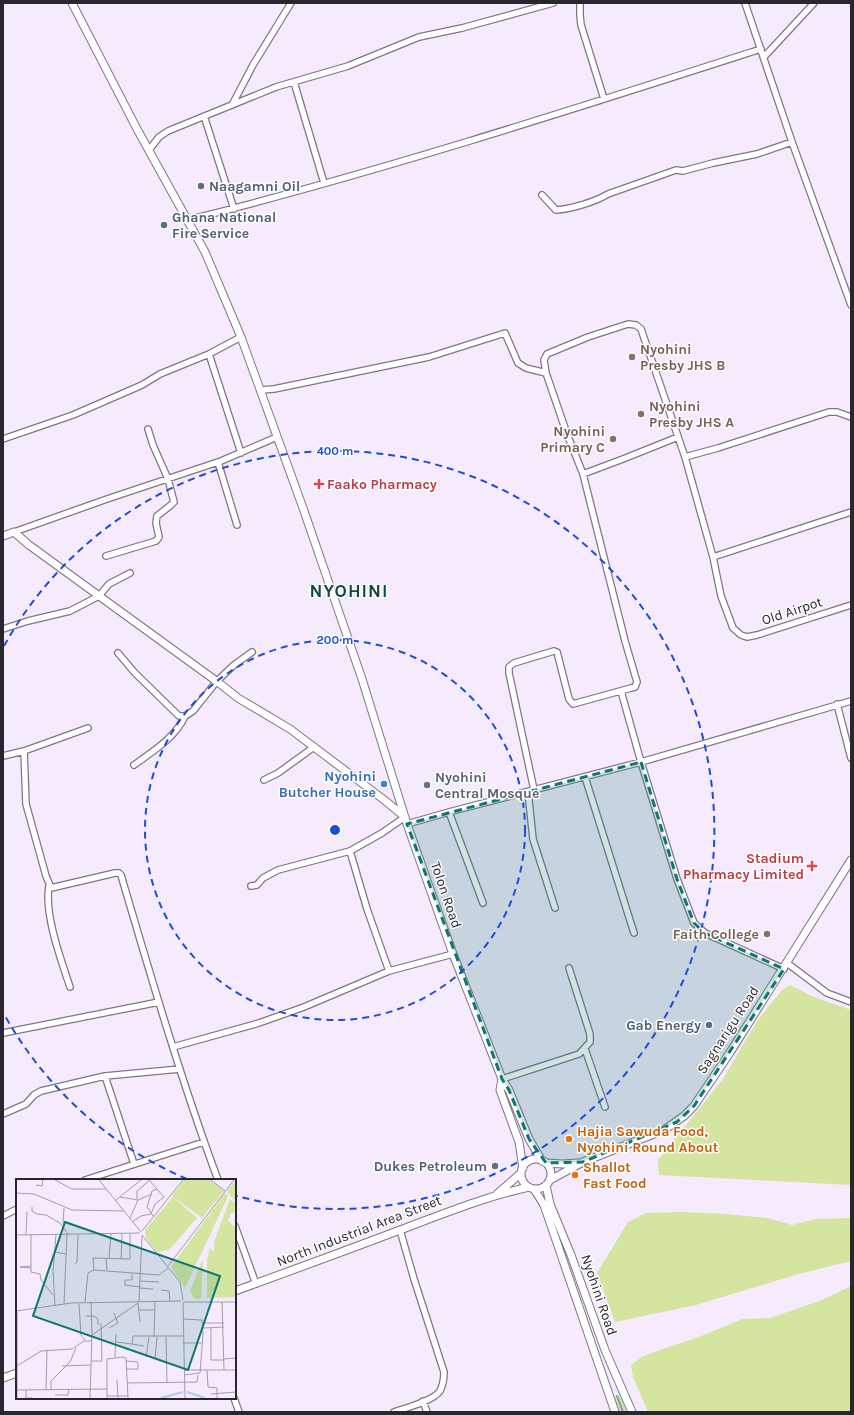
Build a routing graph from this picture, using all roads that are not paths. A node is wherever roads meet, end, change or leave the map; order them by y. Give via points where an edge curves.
1 (72, 3) edge
2 (291, 3) edge
3 (553, 3) edge
4 (580, 3) edge
5 (745, 3) edge
6 (814, 3) edge
7 (761, 49) junction
8 (764, 57) junction
9 (294, 82) junction
10 (604, 99) junction
11 (232, 105) junction
12 (204, 116) junction
13 (792, 142) junction
14 (149, 150) junction
15 (324, 183) junction
16 (542, 195) dead end
17 (234, 208) junction
18 (188, 220) junction
19 (851, 305) edge
20 (241, 337) junction
21 (209, 354) junction
22 (546, 373) junction
23 (260, 390) junction
24 (851, 417) edge
25 (148, 429) dead end
26 (277, 437) junction
27 (678, 437) junction
28 (3, 439) edge
29 (241, 453) junction
30 (685, 457) junction
31 (218, 462) junction
32 (584, 474) junction
33 (168, 479) junction
34 (851, 512) edge
35 (237, 525) dead end
36 (14, 532) junction
37 (3, 536) edge
38 (106, 556) dead end
39 (713, 557) junction
40 (130, 574) dead end
41 (99, 596) junction
42 (851, 605) edge
43 (3, 629) edge
44 (252, 652) dead end
45 (118, 653) dead end
46 (217, 681) junction
47 (621, 691) junction
48 (851, 701) edge
49 (837, 704) junction
50 (185, 716) junction
51 (88, 728) dead end
52 (314, 747) junction
53 (24, 751) junction
54 (3, 756) edge
55 (851, 758) edge
56 (641, 762) junction
57 (134, 765) dead end
58 (585, 777) junction
59 (264, 780) dead end
60 (531, 791) junction
61 (449, 812) junction
62 (406, 821) junction
63 (350, 851) junction
64 (851, 860) edge
65 (49, 886) junction
66 (251, 886) dead end
67 (483, 903) dead end
68 (555, 908) dead end
69 (634, 933) dead end
70 (453, 954) junction
71 (785, 966) junction
72 (569, 968) dead end
73 (388, 971) junction
74 (70, 987) dead end
75 (159, 1002) junction
76 (851, 1002) edge
77 (3, 1033) edge
78 (173, 1047) junction
79 (585, 1048) junction
80 (180, 1069) junction
81 (104, 1076) junction
82 (502, 1079) junction
83 (605, 1107) dead end
84 (3, 1114) edge
85 (204, 1142) junction
86 (544, 1162) junction
87 (582, 1162) junction
88 (134, 1164) junction
89 (522, 1171) junction
90 (88, 1179) edge
91 (218, 1179) edge
92 (548, 1182) junction
93 (532, 1188) junction
94 (494, 1196) junction
95 (16, 1210) edge
96 (3, 1216) edge
97 (236, 1229) edge
98 (400, 1230) junction
99 (256, 1284) junction
100 (236, 1291) edge
101 (16, 1373) edge
102 (3, 1378) edge
103 (234, 1399) edge
104 (423, 1401) junction
105 (239, 1412) edge
106 (394, 1412) edge
107 (427, 1412) edge
108 (615, 1412) edge
109 (632, 1412) edge

1 - 14 main road, Tolon Road
2 - 11 street
3 - 9 street via 419,37 352,64
4 - 10 street via 580,21
5 - 7 street
6 - 8 street
7 - 8 street
7 - 10 street
8 - 13 street
9 - 11 street
9 - 15 street
10 - 15 street via 476,140
11 - 12 street
12 - 14 street via 165,132
12 - 17 street
13 - 16 street via 757,154 683,171 676,170 563,210 556,210
13 - 19 street
14 - 18 main road, Tolon Road
15 - 17 street
17 - 18 street
18 - 20 main road, Tolon Road via 216,276
20 - 21 street
20 - 23 main road, Tolon Road
21 - 28 street via 73,415
21 - 29 street
22 - 23 street via 526,368 518,363 504,333 429,357
22 - 27 street via 544,360 547,354 588,337 628,324 636,325 641,329
22 - 32 street
23 - 26 main road, Tolon Road
24 - 30 street via 829,412
25 - 33 street
26 - 29 street
26 - 62 main road, Tolon Road via 375,717
27 - 30 street
27 - 32 street
29 - 31 street
30 - 39 street
31 - 33 street
31 - 35 street
32 - 47 street via 637,682 635,687
33 - 36 street
33 - 38 street via 174,502 157,516 159,537 156,541
34 - 39 street
36 - 37 main road
36 - 41 main road
39 - 42 street, Old Airpot via 721,596 733,628 747,637
40 - 41 street via 109,584
41 - 43 street via 70,611
41 - 46 main road
44 - 46 street
45 - 50 street via 179,716
46 - 50 street via 193,711
46 - 52 main road via 238,698 290,729
47 - 56 street
47 - 60 street via 573,704 569,699 557,652 554,651 514,663 509,667
48 - 49 street
49 - 55 street
49 - 56 street
50 - 57 street via 181,725 159,747
51 - 53 street
52 - 59 street
52 - 62 main road via 383,799
53 - 54 street
53 - 65 street via 26,804
56 - 58 street
56 - 71 street via 677,878 694,923 705,933
58 - 60 street
58 - 69 street
60 - 61 street
60 - 68 street via 533,839
61 - 62 street
61 - 67 street
62 - 63 street
62 - 70 main road, Tolon Road
63 - 66 street via 278,870 263,878 257,885
63 - 73 street
64 - 71 main road, Sagnarigu Road
65 - 74 street via 54,937
65 - 75 street via 54,889 119,873
70 - 73 street
70 - 82 main road, Tolon Road
71 - 76 street via 827,993
71 - 87 main road, Sagnarigu Road via 694,1106 684,1116 664,1130
72 - 79 street via 590,1034 590,1042
73 - 78 street via 304,1007
75 - 77 street
75 - 78 street
78 - 80 street
79 - 82 street via 579,1054
79 - 83 street
80 - 81 street
80 - 85 street
81 - 84 street via 41,1091 26,1104
81 - 88 street
82 - 86 main road via 529,1139
82 - 89 main road via 500,1090 519,1142
85 - 88 street
85 - 91 street
86 - 87 main road, Sagnarigu Road
86 - 89 main road via 530,1161
86 - 92 main road via 550,1171
87 - 92 main road, Sagnarigu Road
88 - 90 street
89 - 93 main road via 523,1181
89 - 94 main road, North Industrial Area Street
92 - 93 main road via 538,1189
92 - 109 main road, Nyohini Road via 550,1204 605,1350
93 - 94 main road, North Industrial Area Street
93 - 108 main road, Nyohini Road via 544,1205
94 - 98 main road, North Industrial Area Street
95 - 96 street
97 - 99 street
98 - 99 main road, North Industrial Area Street
98 - 104 street via 444,1372 441,1390
99 - 100 main road, North Industrial Area Street
101 - 102 main road
103 - 105 street
104 - 106 street
104 - 107 street

